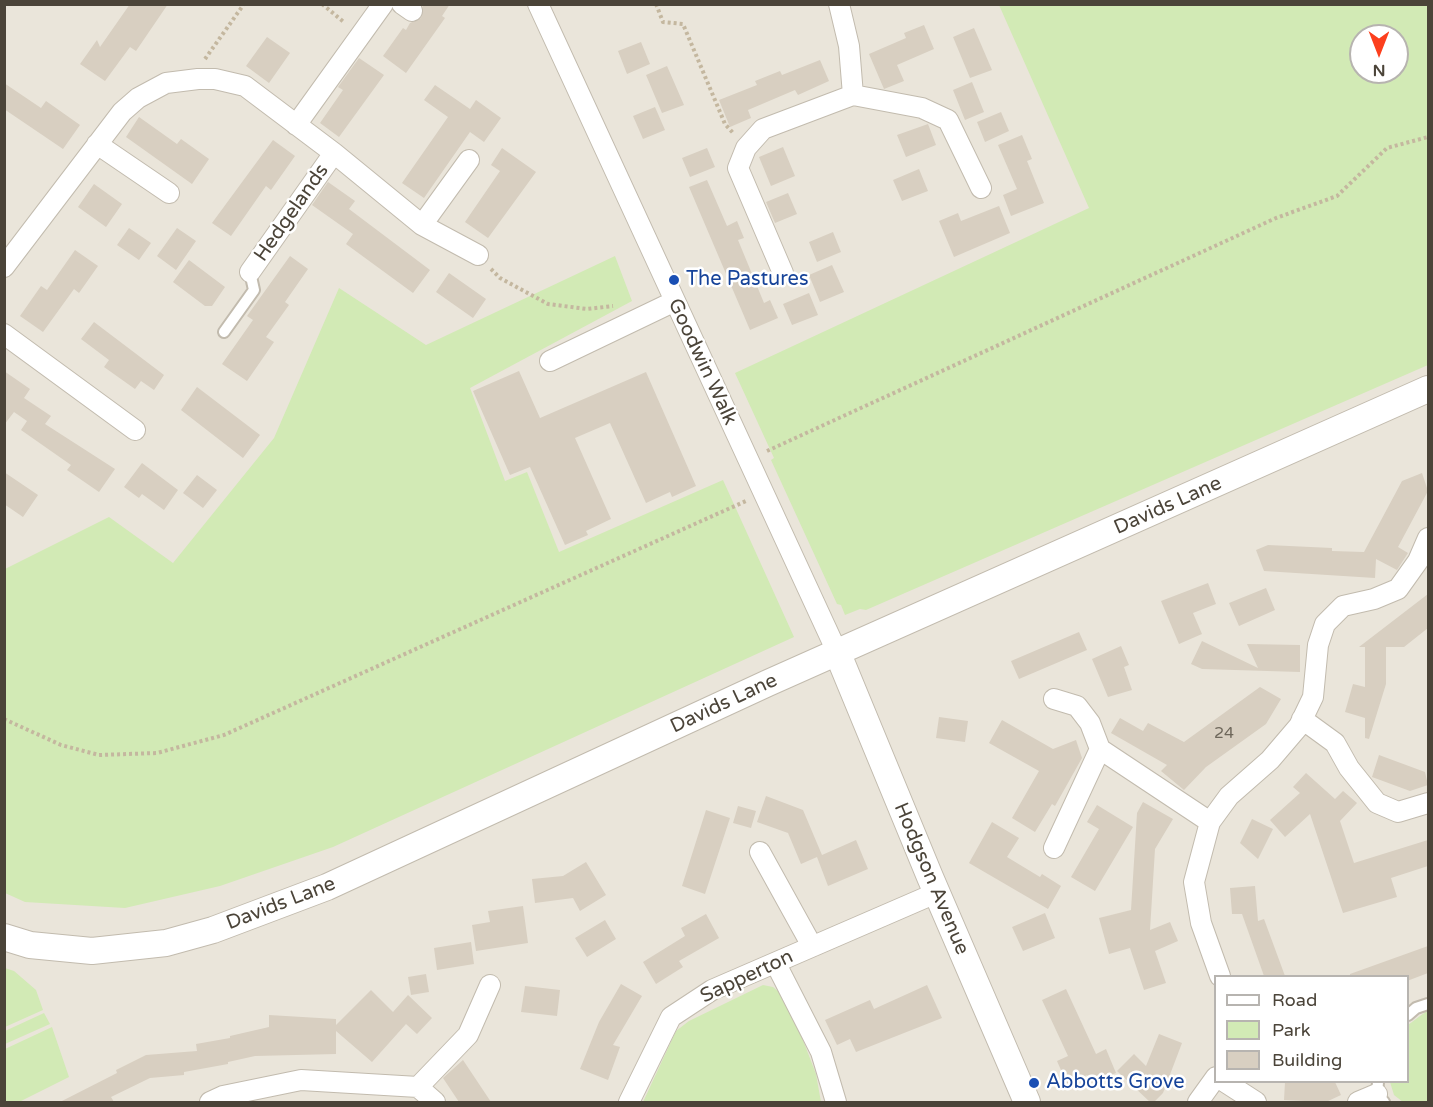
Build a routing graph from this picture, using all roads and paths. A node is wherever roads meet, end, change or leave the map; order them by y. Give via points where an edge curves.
1 (244, 4) edge
2 (322, 4) edge
3 (383, 4) edge
4 (538, 4) edge
5 (656, 4) edge
6 (839, 4) edge
7 (360, 34) junction
8 (198, 79) junction
9 (853, 95) junction
10 (296, 125) junction
11 (1428, 137) edge
12 (97, 144) junction
13 (746, 148) junction
14 (334, 153) junction
15 (469, 160) dead end
16 (981, 188) dead end
17 (169, 193) dead end
18 (422, 225) junction
19 (478, 255) joint
20 (4, 267) edge
21 (250, 272) joint
22 (783, 273) dead end
23 (674, 302) junction
24 (619, 305) dead end
25 (224, 332) dead end
26 (4, 334) edge
27 (550, 361) dead end
28 (1428, 389) edge
29 (135, 430) dead end
30 (767, 451) dead end
31 (763, 494) junction
32 (1428, 538) edge
33 (838, 654) junction
34 (1054, 699) dead end
35 (4, 719) edge
36 (1302, 719) junction
37 (1100, 750) junction
38 (1428, 803) edge
39 (1210, 822) junction
40 (1054, 848) dead end
41 (760, 852) dead end
42 (936, 892) junction
43 (4, 937) edge
44 (812, 946) junction
45 (776, 964) junction
46 (1220, 975) edge
47 (490, 985) dead end
48 (1428, 1004) edge
49 (1409, 1013) edge
50 (1214, 1078) edge
51 (1227, 1083) edge
52 (418, 1087) junction
53 (1380, 1093) edge
54 (210, 1102) edge
55 (435, 1102) edge
56 (629, 1102) edge
57 (836, 1102) edge
58 (1028, 1102) edge
59 (1198, 1102) edge
60 (1256, 1102) edge
61 (1358, 1102) edge

1 - 8 path via 207,52
2 - 7 path
3 - 7 street
4 - 23 street, Goodwin Walk
5 - 13 path via 663,22 683,24 725,124
6 - 9 street via 849,46
7 - 10 street
8 - 10 street, Hedgelands via 245,87
8 - 12 street, Hedgelands via 166,83 138,98
9 - 13 street via 763,129
9 - 16 street via 922,108 948,120
10 - 14 street, Hedgelands
11 - 30 path via 1387,148 1337,196 1244,232
12 - 17 street
12 - 20 street, Hedgelands
13 - 22 street via 738,168
14 - 18 street, Hedgelands
14 - 21 street, Hedgelands
15 - 18 street
18 - 19 street, Hedgelands
19 - 24 path via 500,278 548,304 587,309
21 - 25 lane via 254,290
23 - 27 street
23 - 31 street, Goodwin Walk
26 - 29 street
28 - 33 street, Davids Lane
31 - 33 street, Goodwin Walk
31 - 35 path via 224,735 157,753 99,755 61,745
32 - 36 street via 1418,561 1398,589 1343,606 1325,624 1318,645 1313,697
33 - 42 street, Hodgson Avenue
33 - 43 street, Davids Lane via 327,888 213,930 166,943 92,951 30,945
34 - 37 street via 1077,706 1090,723
36 - 38 street via 1335,743 1377,803 1398,812
36 - 39 street via 1270,760 1229,796
37 - 39 street
37 - 40 street
39 - 46 street via 1194,882 1201,923
41 - 44 street, Sapperton
42 - 44 street, Sapperton
42 - 58 street, Hodgson Avenue
44 - 45 street, Sapperton
45 - 56 street, Sapperton via 712,990 671,1017
45 - 57 street via 822,1053
47 - 52 street via 468,1035
48 - 49 lane
50 - 59 street
51 - 60 street
52 - 54 street via 301,1080
52 - 55 street
53 - 61 street

